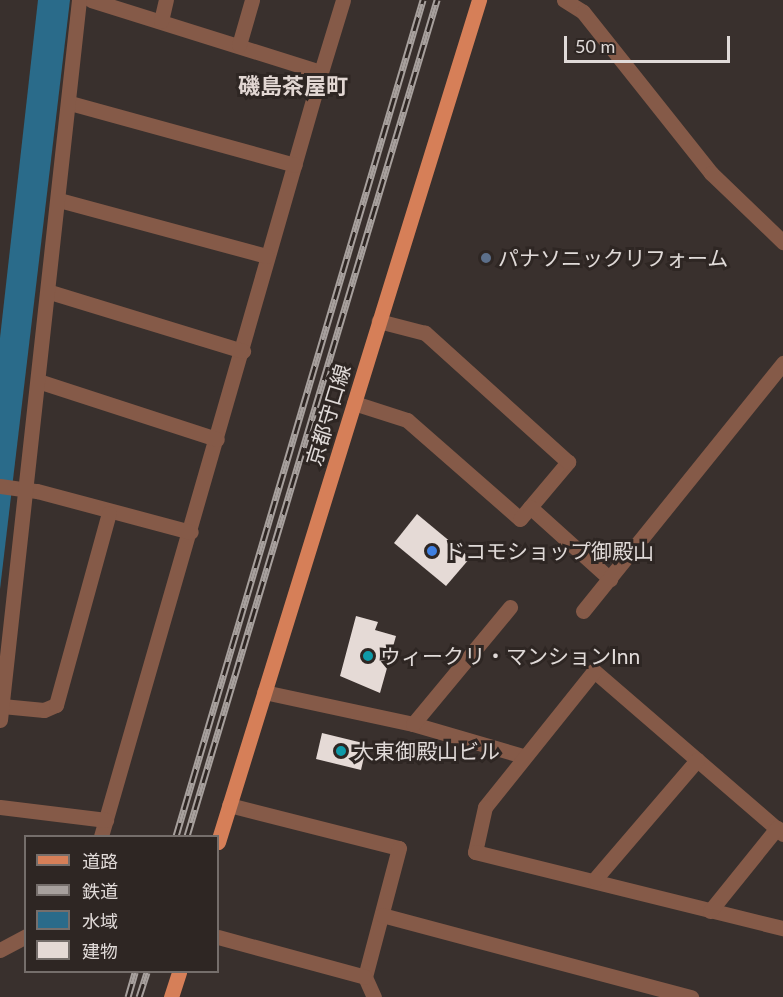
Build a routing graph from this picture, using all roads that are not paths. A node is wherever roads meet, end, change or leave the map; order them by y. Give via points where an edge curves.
1 (79, 0) edge
2 (91, 0) edge
3 (166, 0) edge
4 (252, 0) edge
5 (343, 0) edge
6 (479, 0) edge
7 (564, 0) edge
8 (161, 21) junction
9 (239, 45) junction
10 (321, 72) junction
11 (70, 103) junction
12 (295, 165) junction
13 (59, 200) junction
14 (783, 242) edge
15 (267, 256) junction
16 (50, 291) junction
17 (379, 321) junction
18 (243, 351) junction
19 (783, 363) edge
20 (38, 381) junction
21 (354, 403) junction
22 (217, 439) junction
23 (0, 486) edge
24 (21, 490) junction
25 (530, 507) junction
26 (109, 513) junction
27 (191, 531) junction
28 (610, 579) junction
29 (510, 607) dead end
30 (583, 611) dead end
31 (264, 692) junction
32 (1, 713) edge
33 (413, 724) junction
34 (523, 756) junction
35 (697, 760) junction
36 (229, 805) junction
37 (0, 807) edge
38 (106, 820) junction
39 (780, 831) edge
40 (102, 835) edge
41 (219, 839) edge
42 (595, 879) junction
43 (710, 911) junction
44 (382, 915) junction
45 (783, 928) edge
46 (24, 937) edge
47 (219, 937) edge
48 (0, 950) edge
49 (178, 973) edge
50 (365, 977) junction
51 (171, 997) edge
52 (374, 997) edge
53 (691, 997) edge

1 - 11 street
2 - 8 street
3 - 8 street
4 - 9 street
5 - 10 street
6 - 17 main road, 京都守口線
7 - 14 street via 583,12 711,173
8 - 9 street
9 - 10 street
10 - 12 street
11 - 12 street
11 - 13 street
12 - 15 street
13 - 15 street
13 - 16 street
15 - 18 street
16 - 18 street
16 - 20 street
17 - 21 main road, 京都守口線
17 - 25 street via 425,333 568,462
18 - 22 street
19 - 28 street
20 - 22 street
20 - 24 street
21 - 25 street via 407,420 520,519
21 - 31 main road, 京都守口線
22 - 27 street
23 - 24 street
24 - 26 street
24 - 32 street
25 - 28 street
26 - 27 street
26 - 32 street via 56,705 44,710
27 - 38 street
28 - 30 street
29 - 33 street
31 - 33 street
31 - 36 main road, 京都守口線
33 - 34 street
34 - 35 street via 594,671
34 - 42 street via 485,807 475,852
35 - 39 street
35 - 42 street
36 - 41 main road, 京都守口線
36 - 44 street via 399,848
37 - 38 street
38 - 40 street
39 - 43 street
42 - 43 street
43 - 45 street
44 - 50 street
44 - 53 street
46 - 48 street
47 - 50 street
49 - 51 main road
50 - 52 street

